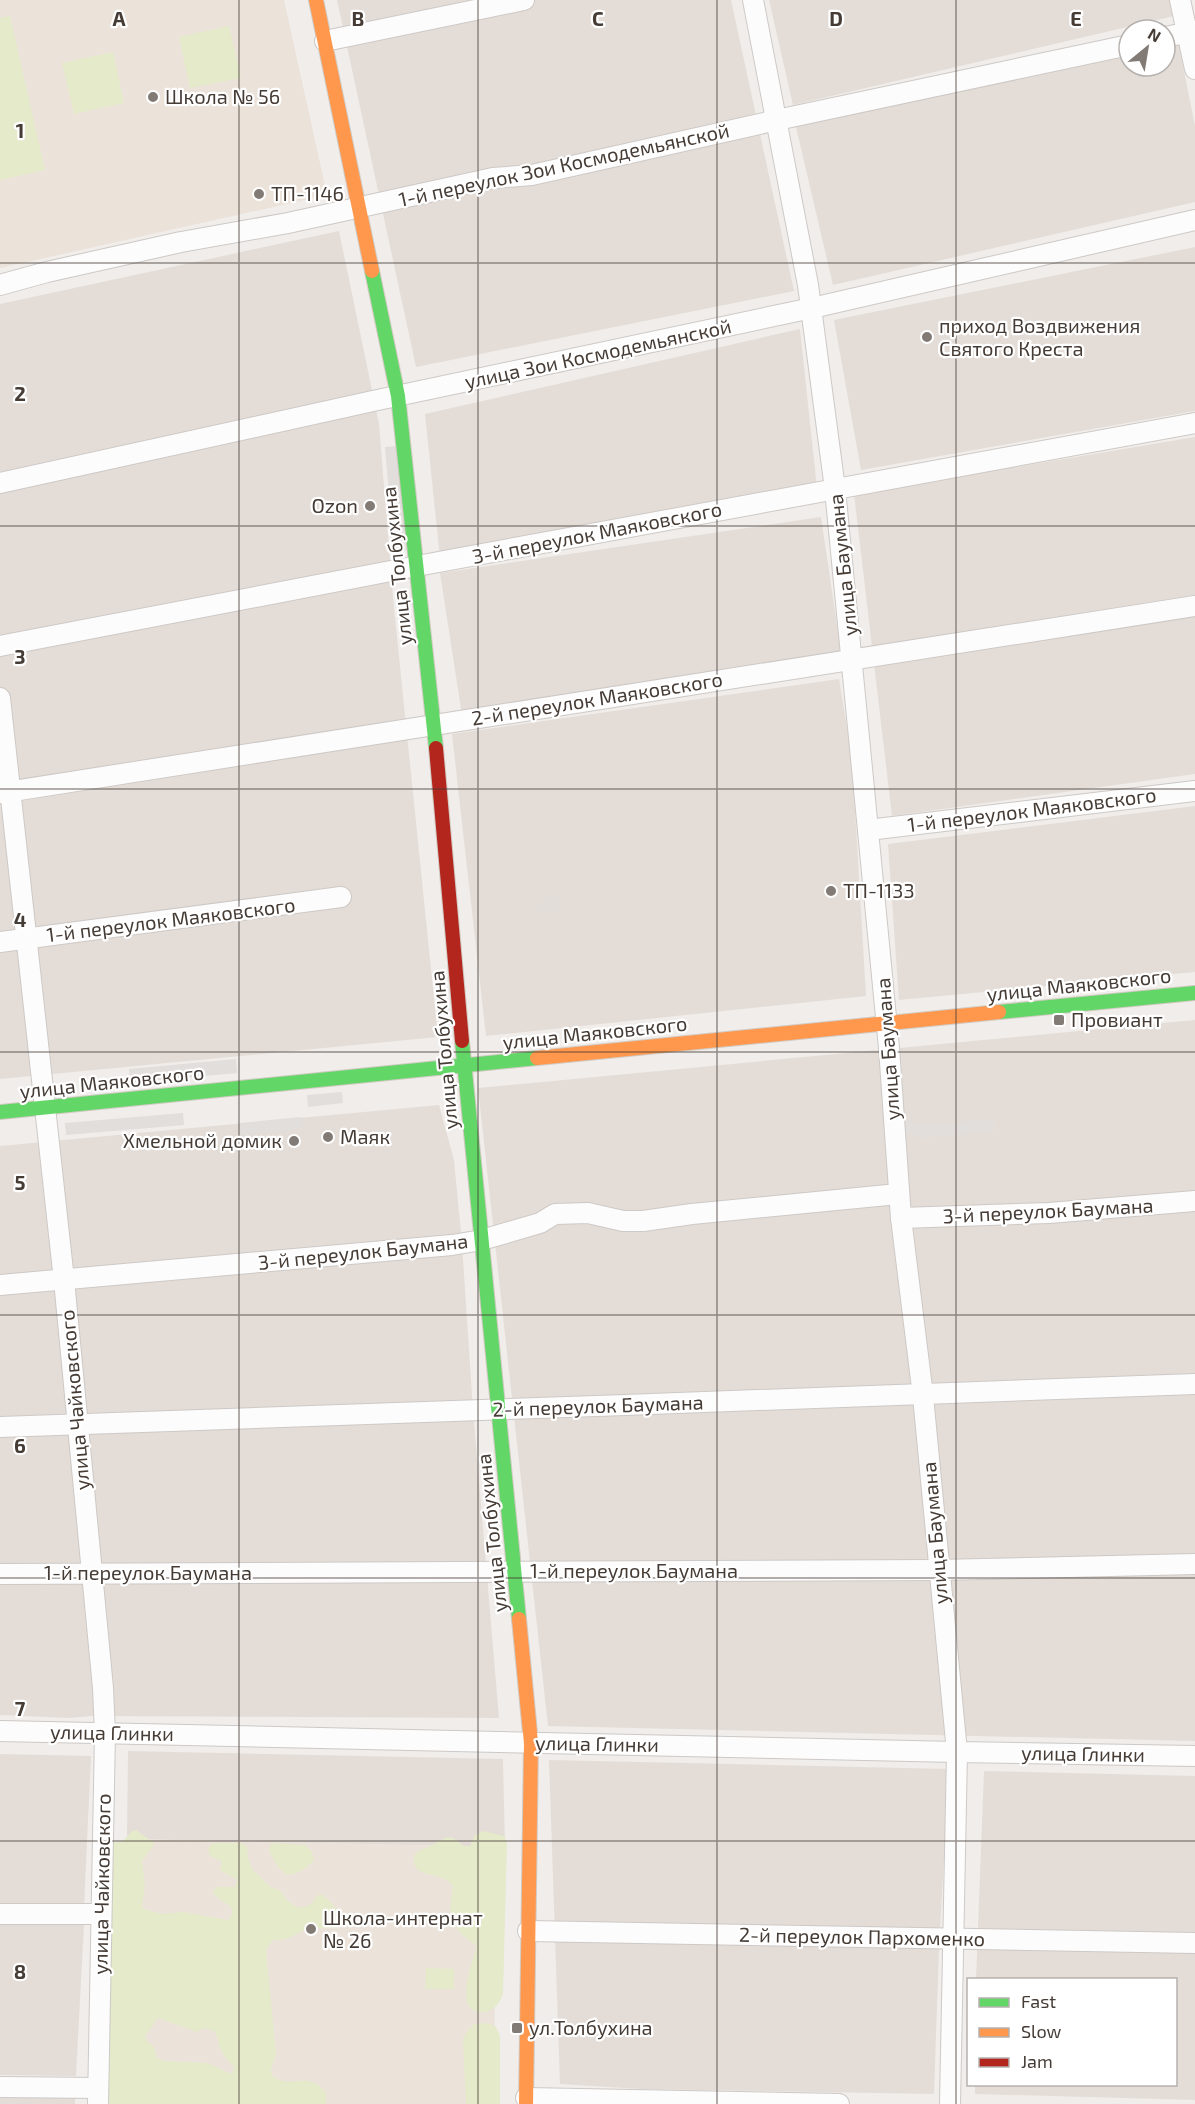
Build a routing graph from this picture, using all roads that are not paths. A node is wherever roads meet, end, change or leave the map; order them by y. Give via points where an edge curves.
1 (316, 0) edge
2 (524, 0) edge
3 (753, 0) edge
4 (1180, 0) edge
5 (1191, 32) edge
6 (325, 41) junction
7 (1117, 48) edge
8 (1195, 69) edge
9 (777, 120) junction
10 (359, 208) junction
11 (1195, 220) edge
12 (0, 285) edge
13 (812, 308) junction
14 (398, 396) junction
15 (1195, 423) edge
16 (0, 483) edge
17 (836, 489) junction
18 (417, 566) junction
19 (1195, 606) edge
20 (0, 646) edge
21 (853, 661) junction
22 (0, 698) edge
23 (434, 724) junction
24 (1195, 791) edge
25 (5, 792) edge
26 (868, 830) junction
27 (341, 897) dead end
28 (26, 939) junction
29 (0, 942) edge
30 (1195, 993) edge
31 (886, 1023) junction
32 (464, 1066) junction
33 (44, 1108) junction
34 (0, 1112) edge
35 (898, 1194) junction
36 (1195, 1201) edge
37 (900, 1218) junction
38 (482, 1240) junction
39 (64, 1280) junction
40 (0, 1285) edge
41 (1195, 1384) edge
42 (923, 1396) junction
43 (499, 1409) junction
44 (77, 1424) junction
45 (0, 1428) edge
46 (1195, 1564) edge
47 (938, 1570) junction
48 (515, 1572) junction
49 (92, 1573) junction
50 (0, 1574) edge
51 (0, 1731) edge
52 (105, 1733) junction
53 (531, 1743) junction
54 (957, 1752) junction
55 (1195, 1756) edge
56 (0, 1914) edge
57 (101, 1914) junction
58 (528, 1932) junction
59 (954, 1938) junction
60 (1195, 1943) edge
61 (0, 2087) edge
62 (98, 2096) edge
63 (526, 2101) edge
64 (839, 2104) edge
65 (950, 2104) edge

1 - 6 street, улица Толбухина
2 - 6 street
3 - 9 street, улица Баумана
4 - 5 street
5 - 8 street
6 - 10 street, улица Толбухина
7 - 9 street, 1-й переулок Зои Космодемьянской
9 - 10 street, 1-й переулок Зои Космодемьянской via 532,175 493,178
9 - 13 street, улица Баумана
10 - 12 street, 1-й переулок Зои Космодемьянской via 159,247
10 - 14 street, улица Толбухина
11 - 13 street, улица Зои Космодемьянской
13 - 14 street, улица Зои Космодемьянской
13 - 17 street, улица Баумана
14 - 16 street, улица Зои Космодемьянской
14 - 18 street, улица Толбухина
15 - 17 street, 3-й переулок Маяковского
17 - 18 street, 3-й переулок Маяковского
17 - 21 street, улица Баумана
18 - 20 street, 3-й переулок Маяковского
18 - 23 street, улица Толбухина
19 - 21 street, 2-й переулок Маяковского
21 - 23 street, 2-й переулок Маяковского
21 - 26 street, улица Баумана
22 - 25 street, улица Чайковского
23 - 25 street, 2-й переулок Маяковского
23 - 32 street, улица Толбухина
24 - 26 street, 1-й переулок Маяковского
25 - 28 street, улица Чайковского
26 - 31 street, улица Баумана
27 - 28 street, 1-й переулок Маяковского
28 - 29 street, 1-й переулок Маяковского
28 - 33 street, улица Чайковского
30 - 31 street, улица Маяковского
31 - 32 street, улица Маяковского
31 - 35 street, улица Баумана
32 - 33 street, улица Маяковского
32 - 38 street, улица Толбухина
33 - 34 street, улица Маяковского
33 - 39 street, улица Чайковского
35 - 37 street, улица Баумана
35 - 38 street, 3-й переулок Баумана via 643,1221 588,1213 555,1214 540,1223
36 - 37 street, 3-й переулок Баумана via 1049,1213
37 - 42 street, улица Баумана
38 - 39 street, 3-й переулок Баумана
38 - 43 street, улица Толбухина
39 - 40 street, 3-й переулок Баумана
39 - 44 street, улица Чайковского
41 - 42 street, 2-й переулок Баумана
42 - 43 street, 2-й переулок Баумана
42 - 47 street, улица Баумана
43 - 44 street, 2-й переулок Баумана
43 - 48 street, улица Толбухина
44 - 45 street, 2-й переулок Баумана
44 - 49 street, улица Чайковского
46 - 47 street, 1-й переулок Баумана
47 - 48 street, 1-й переулок Баумана
47 - 54 street, улица Баумана
48 - 49 street, 1-й переулок Баумана
48 - 53 street, улица Толбухина
49 - 50 street, 1-й переулок Баумана
49 - 52 street, улица Чайковского
51 - 52 street, улица Глинки
52 - 53 street, улица Глинки
52 - 57 street, улица Чайковского
53 - 54 street, улица Глинки
53 - 58 street, улица Толбухина
54 - 55 street, улица Глинки
54 - 59 street, улица Баумана
56 - 57 street
57 - 62 street, улица Чайковского
58 - 59 street, 2-й переулок Пархоменко
58 - 63 street, улица Толбухина
59 - 60 street, 2-й переулок Пархоменко
59 - 65 street, улица Баумана
61 - 62 street
63 - 64 street

